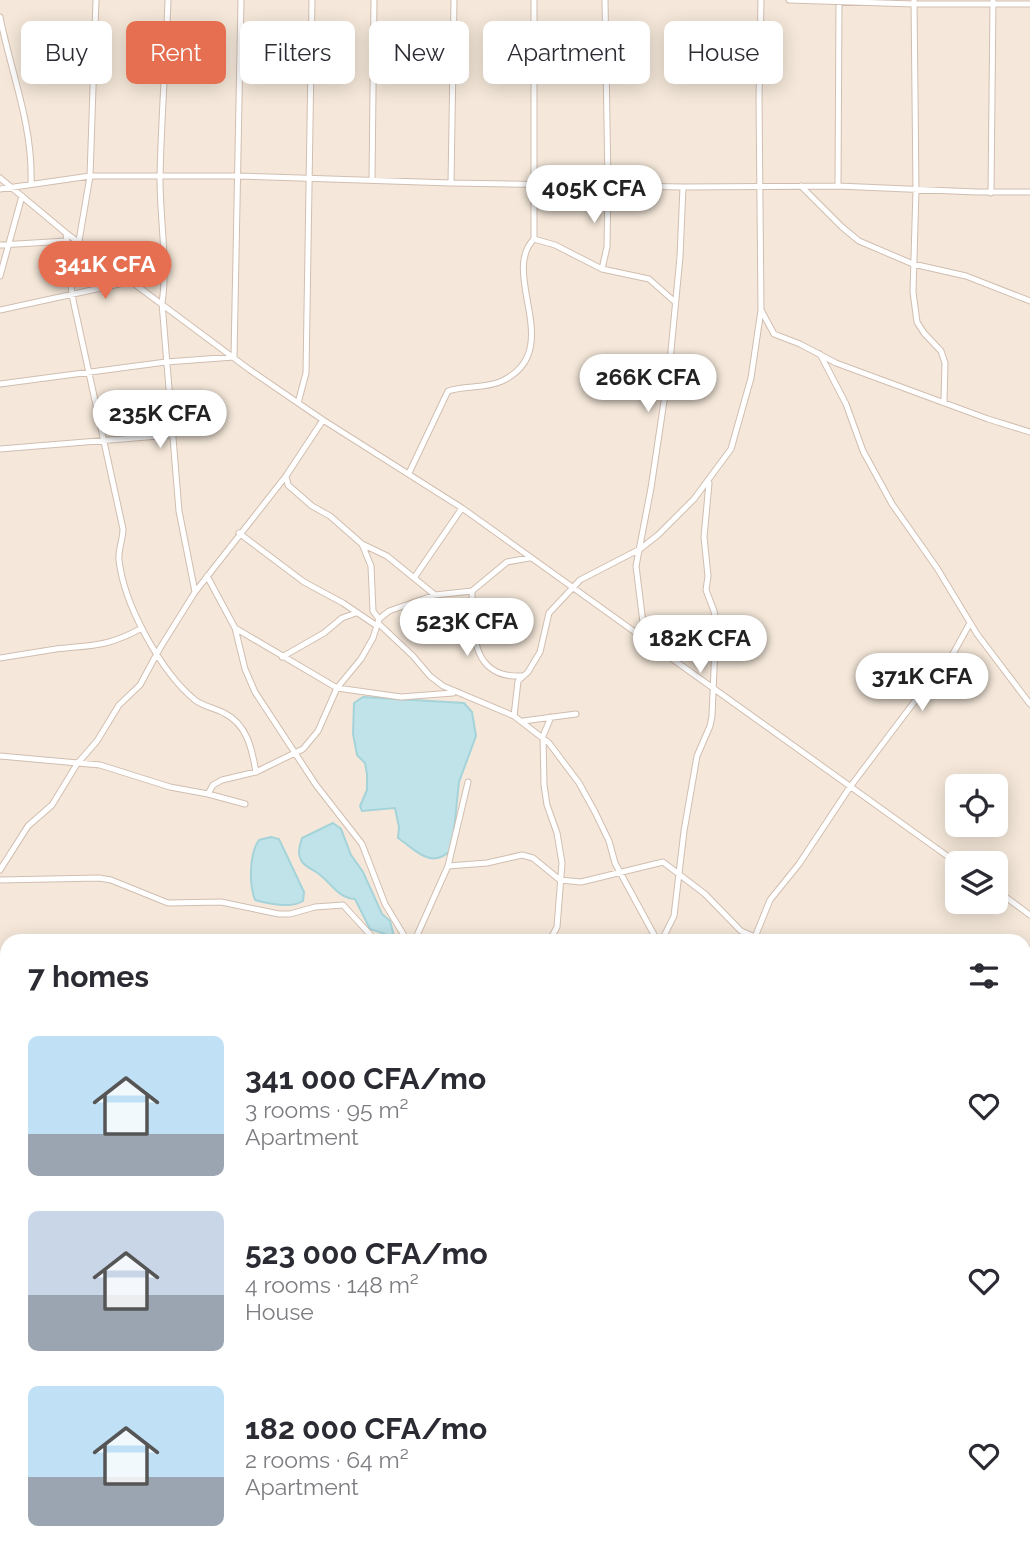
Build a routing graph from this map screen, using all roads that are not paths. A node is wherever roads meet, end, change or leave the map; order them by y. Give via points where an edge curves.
1 (96, 0) edge
2 (168, 0) edge
3 (241, 0) edge
4 (312, 0) edge
5 (374, 0) edge
6 (454, 0) edge
7 (534, 0) edge
8 (605, 0) edge
9 (761, 0) edge
10 (789, 0) edge
11 (839, 1) edge
12 (914, 2) edge
13 (993, 2) edge
14 (1030, 4) edge
15 (0, 17) edge
16 (0, 62) edge
17 (9, 62) junction
18 (90, 176) junction
19 (238, 176) junction
20 (160, 177) junction
21 (0, 178) edge
22 (309, 179) junction
23 (372, 180) junction
24 (31, 183) junction
25 (451, 183) junction
26 (534, 184) junction
27 (608, 184) junction
28 (760, 186) junction
29 (801, 186) junction
30 (838, 186) junction
31 (11, 187) junction
32 (683, 187) junction
33 (0, 189) edge
34 (916, 190) junction
35 (1030, 192) edge
36 (990, 193) junction
37 (22, 196) junction
38 (66, 233) junction
39 (534, 239) junction
40 (67, 241) junction
41 (79, 241) junction
42 (4, 245) edge
43 (913, 264) junction
44 (603, 269) junction
45 (0, 276) edge
46 (133, 281) junction
47 (72, 295) junction
48 (1030, 301) edge
49 (675, 302) junction
50 (162, 303) junction
51 (0, 310) edge
52 (761, 310) junction
53 (820, 354) junction
54 (234, 357) junction
55 (166, 362) junction
56 (89, 372) junction
57 (0, 384) edge
58 (944, 402) junction
59 (298, 403) junction
60 (323, 420) junction
61 (1030, 432) edge
62 (171, 435) junction
63 (103, 439) junction
64 (0, 449) edge
65 (409, 473) junction
66 (286, 476) junction
67 (709, 480) junction
68 (462, 508) junction
69 (239, 533) junction
70 (362, 544) junction
71 (640, 549) junction
72 (529, 558) junction
73 (207, 576) junction
74 (414, 578) junction
75 (573, 587) junction
76 (471, 591) junction
77 (195, 592) junction
78 (435, 594) junction
79 (356, 613) junction
80 (378, 623) junction
81 (970, 623) junction
82 (142, 628) junction
83 (236, 628) junction
84 (645, 639) junction
85 (156, 655) junction
86 (282, 657) junction
87 (0, 658) edge
88 (522, 676) junction
89 (712, 687) junction
90 (337, 688) junction
91 (456, 692) junction
92 (1030, 704) edge
93 (576, 714) dead end
94 (514, 716) junction
95 (551, 717) junction
96 (523, 721) junction
97 (543, 736) junction
98 (296, 754) junction
99 (0, 757) edge
100 (77, 764) junction
101 (256, 772) junction
102 (468, 782) dead end
103 (850, 788) junction
104 (208, 793) junction
105 (245, 804) dead end
106 (945, 855) edge
107 (449, 866) junction
108 (0, 870) edge
109 (620, 871) junction
110 (679, 873) junction
111 (0, 880) edge
112 (560, 880) junction
113 (1008, 899) edge
114 (1030, 915) edge
115 (370, 934) edge
116 (403, 934) edge
117 (418, 934) edge
118 (553, 934) edge
119 (655, 934) edge
120 (664, 934) edge
121 (748, 934) edge
122 (756, 934) edge

1 - 18 street
2 - 20 street
3 - 19 street
4 - 22 street
5 - 23 street
6 - 25 street
7 - 26 street
8 - 27 street
9 - 28 street
10 - 11 street
11 - 12 street
11 - 30 street
12 - 13 street
12 - 34 street
13 - 14 street
13 - 36 street
15 - 17 street
16 - 17 street
17 - 24 street via 30,138
18 - 20 street
18 - 24 street
18 - 41 street
19 - 20 street
19 - 22 street
19 - 54 street
20 - 50 street
21 - 31 street
22 - 23 street
22 - 59 street via 306,373
23 - 25 street
24 - 31 street
25 - 26 street
26 - 27 street
26 - 39 street
27 - 32 street
27 - 44 street
28 - 29 street
28 - 32 street
28 - 52 street
29 - 30 street
29 - 43 street via 859,241
30 - 34 street
31 - 33 street
31 - 37 street
32 - 49 street
34 - 36 street
34 - 43 street
35 - 36 street
37 - 38 street
37 - 42 street
38 - 40 street
38 - 41 street
39 - 44 street
39 - 65 street via 524,260 531,317 530,347 521,369 501,382 448,391
40 - 42 street
40 - 47 street
41 - 46 street
42 - 45 street
43 - 48 street via 966,276
43 - 58 street via 914,310 924,333 941,351
44 - 49 street via 649,279
46 - 47 street
46 - 50 street
47 - 51 street
47 - 56 street
49 - 71 street
50 - 54 street
50 - 55 street
52 - 53 street via 774,334
52 - 67 street via 751,378 735,438
53 - 58 street
53 - 81 street via 875,475
54 - 55 street
54 - 59 street
55 - 56 street
55 - 62 street
56 - 57 street
56 - 63 street
58 - 61 street
59 - 60 street
60 - 65 street
60 - 66 street
62 - 63 street
62 - 77 street via 179,511
63 - 64 street
63 - 82 street via 123,529 121,568
65 - 68 street
66 - 69 street
66 - 70 street via 288,485 300,496
67 - 71 street via 675,520
67 - 89 street via 704,537 706,590 716,616
68 - 72 street
68 - 74 street
69 - 73 street
69 - 79 street via 304,582
70 - 74 street via 387,556
70 - 80 street via 371,566 372,604
71 - 75 street
71 - 84 street via 636,573
72 - 75 street
72 - 76 street via 507,562
73 - 77 street
73 - 83 street
74 - 78 street
75 - 84 street
75 - 88 street via 549,613 540,652
76 - 78 street
76 - 88 street via 475,648 497,672
77 - 85 street
78 - 80 street via 396,608
79 - 80 street
79 - 86 street
80 - 90 street via 361,659
80 - 91 street via 430,676
81 - 92 street
81 - 103 street via 944,670
82 - 85 street
82 - 87 street via 93,647
83 - 86 street
83 - 98 street via 255,692
84 - 89 street
85 - 100 street via 140,685 119,705
85 - 101 street via 195,700 240,724
86 - 90 street
88 - 94 street via 516,688
89 - 103 street
89 - 110 street via 710,726 697,756
90 - 91 street via 401,697
90 - 98 street via 318,731
91 - 94 street
93 - 95 street
94 - 96 street
95 - 96 street
95 - 97 street
96 - 97 street
97 - 109 street via 586,796
97 - 112 street via 544,785 559,842
98 - 101 street
98 - 116 street via 362,844 377,887
99 - 100 street
100 - 104 street via 100,765 170,787
100 - 108 street via 52,805 27,826
101 - 104 street via 222,780
102 - 107 street
103 - 106 street
103 - 122 street via 770,900
104 - 105 street
107 - 112 street via 522,855 533,858
107 - 117 street
109 - 110 street via 663,862
109 - 112 street via 587,881
109 - 119 street
110 - 120 street via 674,916
110 - 121 street
111 - 115 street via 99,878 168,903 221,902 279,914 343,905
112 - 118 street
113 - 114 street

